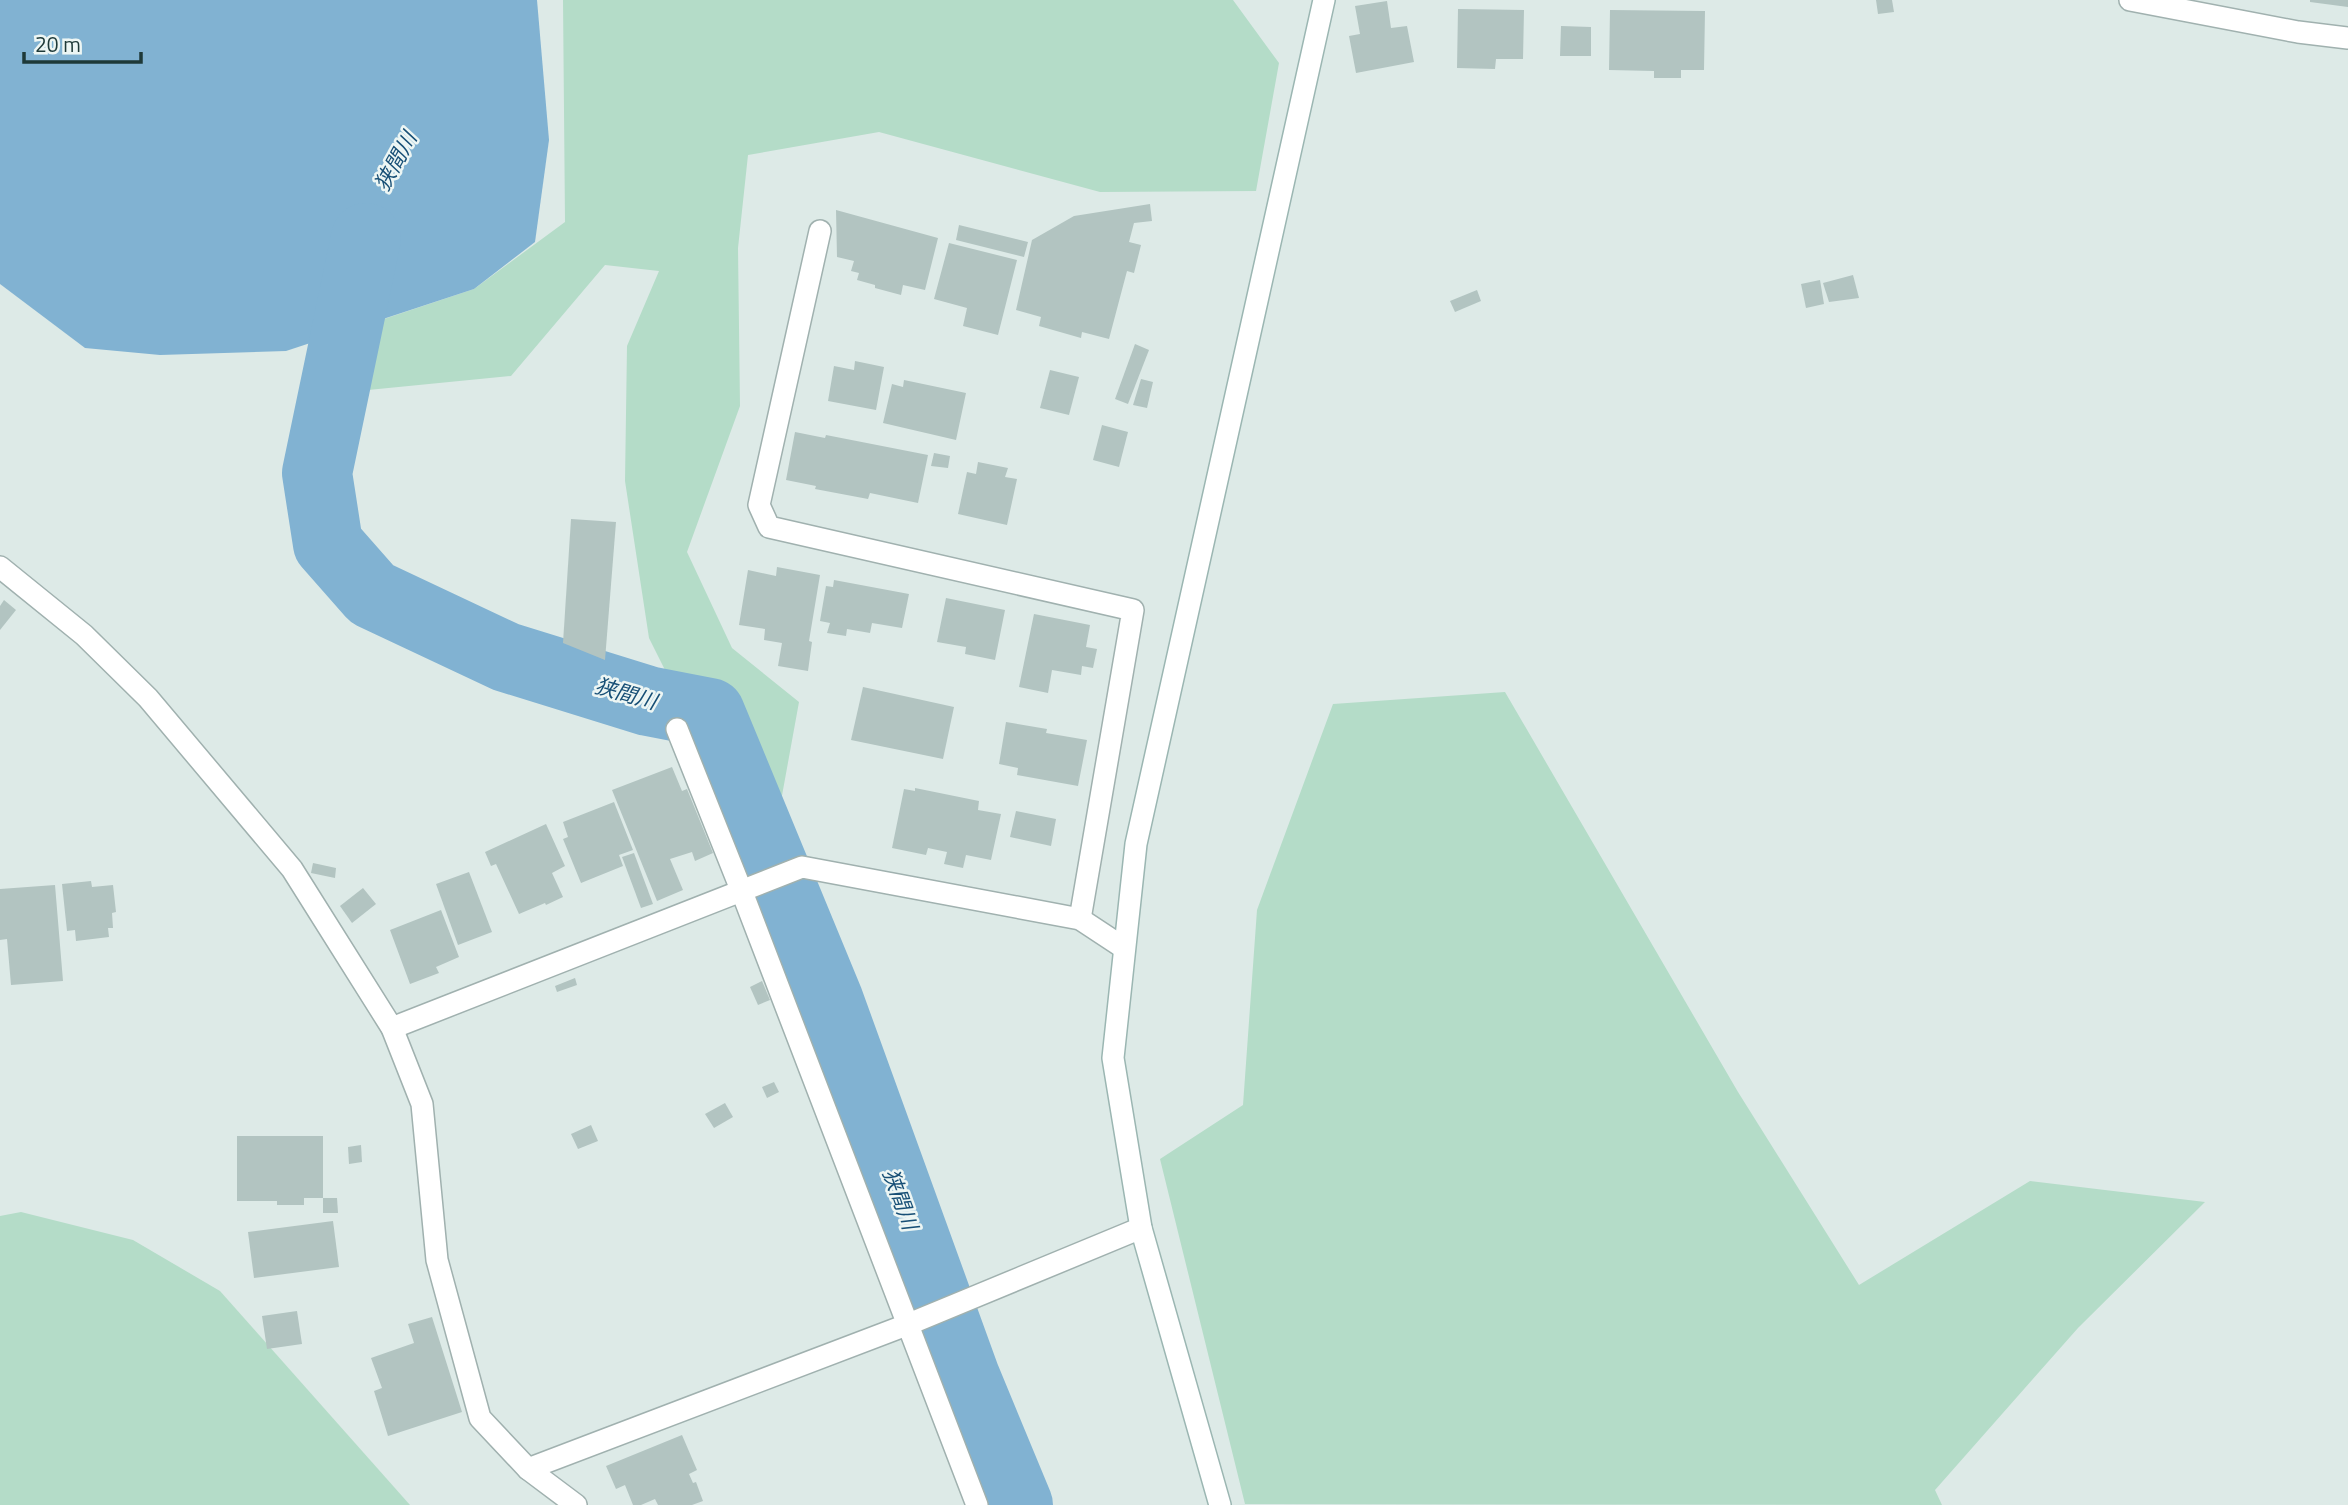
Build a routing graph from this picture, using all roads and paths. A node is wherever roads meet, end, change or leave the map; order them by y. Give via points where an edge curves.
1 (1324, 0) edge
2 (2130, 0) edge
3 (2348, 38) edge
4 (820, 231) dead end
5 (0, 567) edge
6 (677, 729) dead end
7 (742, 892) junction
8 (1080, 919) junction
9 (1124, 948) junction
10 (392, 1028) junction
11 (1141, 1228) junction
12 (909, 1324) junction
13 (528, 1469) junction
14 (576, 1505) edge
15 (977, 1505) edge
16 (1220, 1505) edge

1 - 9 street via 1136,844
2 - 3 street
4 - 8 street via 759,505 769,527 1133,610
5 - 10 street via 84,635 166,719 292,869
6 - 7 street
7 - 8 street via 802,867
7 - 10 street
7 - 12 street
8 - 9 street
9 - 11 street via 1113,1058
10 - 13 street via 422,1104 437,1260 480,1418
11 - 12 street
11 - 16 street
12 - 13 street
12 - 15 street
13 - 14 street

